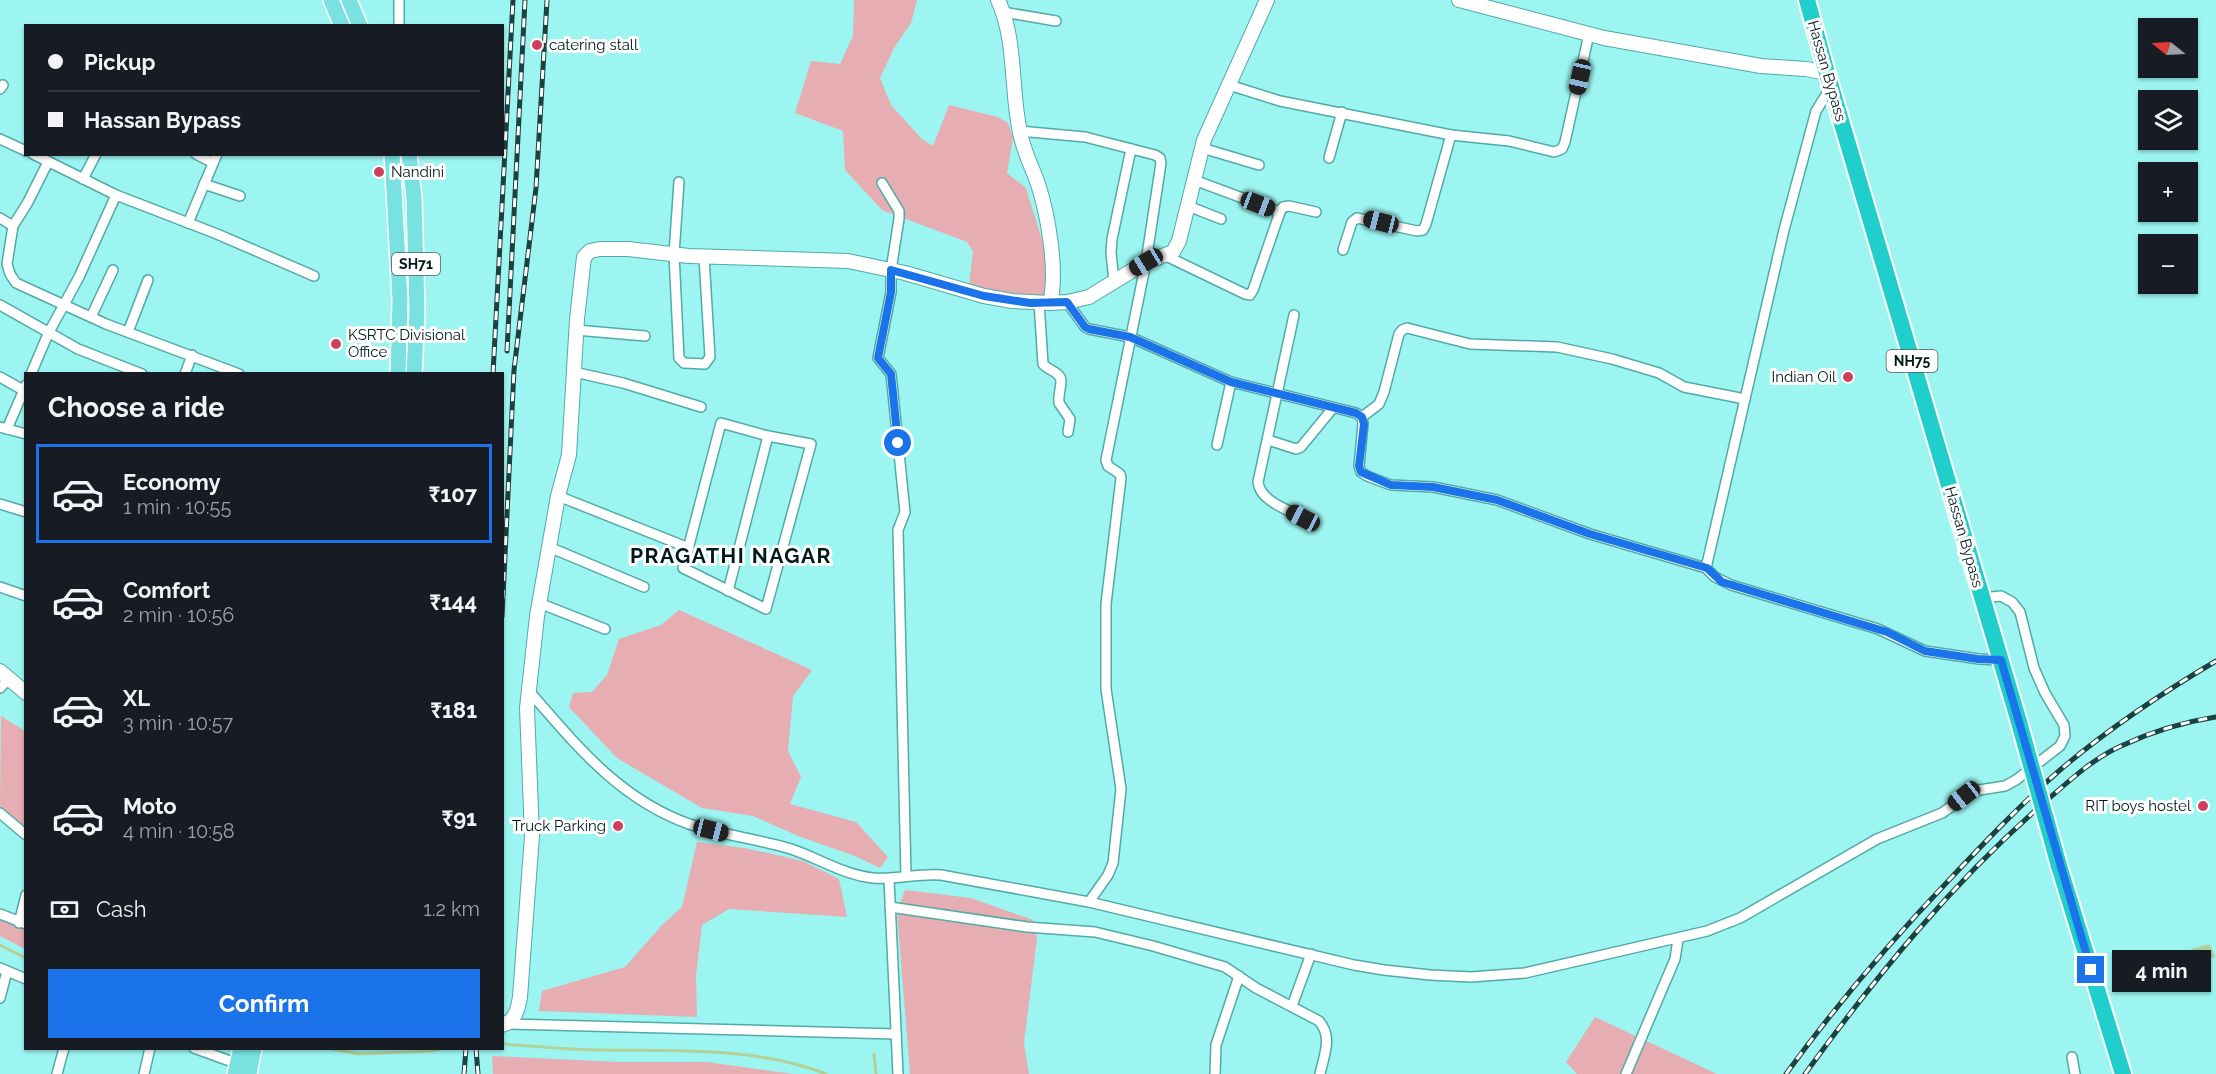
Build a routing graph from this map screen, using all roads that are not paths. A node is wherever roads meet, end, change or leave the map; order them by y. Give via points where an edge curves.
1 (331, 0) edge
2 (349, 0) edge
3 (399, 0) edge
4 (1267, 0) edge
5 (1459, 0) edge
6 (1807, 0) edge
7 (1001, 6) edge
8 (1056, 21) dead end
9 (341, 24) edge
10 (359, 24) edge
11 (399, 24) edge
12 (1589, 34) junction
13 (1829, 80) junction
14 (1229, 85) junction
15 (1342, 112) junction
16 (1019, 130) junction
17 (1451, 135) junction
18 (0, 139) edge
19 (1131, 148) junction
20 (1202, 148) junction
21 (24, 150) edge
22 (37, 156) edge
23 (95, 156) edge
24 (392, 156) edge
25 (409, 156) edge
26 (1329, 158) dead end
27 (215, 159) edge
28 (48, 162) junction
29 (1259, 165) dead end
30 (83, 179) junction
31 (1194, 180) junction
32 (679, 182) dead end
33 (882, 183) dead end
34 (204, 184) junction
35 (116, 195) junction
36 (240, 196) dead end
37 (1188, 206) junction
38 (1280, 212) junction
39 (1316, 212) dead end
40 (0, 218) edge
41 (1221, 219) dead end
42 (188, 223) junction
43 (13, 226) junction
44 (1342, 250) dead end
45 (674, 254) junction
46 (1164, 255) junction
47 (704, 257) junction
48 (1146, 262) junction
49 (113, 270) dead end
50 (891, 270) junction
51 (314, 276) dead end
52 (148, 280) dead end
53 (1114, 281) junction
54 (400, 300) junction
55 (417, 301) junction
56 (1067, 302) junction
57 (1045, 303) junction
58 (63, 304) junction
59 (0, 305) edge
60 (1294, 315) dead end
61 (91, 317) junction
62 (576, 330) junction
63 (128, 332) junction
64 (48, 334) junction
65 (645, 336) dead end
66 (1130, 337) junction
67 (192, 355) junction
68 (32, 372) edge
69 (137, 372) edge
70 (186, 372) edge
71 (233, 372) edge
72 (398, 372) edge
73 (414, 372) edge
74 (574, 372) junction
75 (0, 377) edge
76 (1231, 382) junction
77 (24, 388) edge
78 (1276, 394) junction
79 (1745, 399) junction
80 (701, 407) dead end
81 (1333, 408) junction
82 (1362, 417) junction
83 (4, 428) edge
84 (1068, 432) dead end
85 (24, 433) edge
86 (768, 436) junction
87 (1268, 440) junction
88 (1217, 445) dead end
89 (558, 496) junction
90 (0, 504) edge
91 (24, 511) edge
92 (1303, 518) dead end
93 (549, 547) junction
94 (689, 548) junction
95 (1707, 568) junction
96 (0, 587) edge
97 (644, 587) dead end
98 (728, 591) junction
99 (24, 595) edge
100 (1982, 598) junction
101 (539, 603) junction
102 (605, 629) dead end
103 (2001, 660) junction
104 (3, 680) edge
105 (529, 691) junction
106 (24, 692) edge
107 (0, 813) edge
108 (24, 833) edge
109 (906, 876) junction
110 (889, 879) junction
111 (1089, 902) junction
112 (890, 907) junction
113 (0, 914) edge
114 (22, 924) edge
115 (1678, 939) junction
116 (1311, 954) junction
117 (4, 970) edge
118 (1239, 976) junction
119 (24, 978) edge
120 (0, 998) edge
121 (1292, 1006) junction
122 (505, 1024) edge
123 (896, 1034) junction
124 (63, 1050) edge
125 (150, 1050) edge
126 (202, 1050) edge
127 (2073, 1057) dead end
128 (245, 1061) edge
129 (57, 1074) edge
130 (144, 1074) edge
131 (898, 1074) edge
132 (1215, 1074) edge
133 (1320, 1074) edge
134 (1626, 1074) edge
135 (2075, 1074) edge
136 (2122, 1074) edge

1 - 9 main road
2 - 10 main road
3 - 11 street
4 - 14 street
5 - 12 street
6 - 13 highway, Hassan Bypass / NH75
7 - 8 street
7 - 16 street
12 - 13 street via 1761,66 1806,69
12 - 17 street via 1562,149 1554,152 1509,141
13 - 79 street via 1816,111 1784,230
13 - 100 highway, Hassan Bypass / NH75
14 - 15 street via 1280,101
14 - 20 street
15 - 17 street
15 - 26 street
16 - 19 street via 1072,134
16 - 57 street via 1038,184 1052,256 1053,286
17 - 44 street via 1423,230 1357,218
18 - 21 street
19 - 48 street via 1155,155 1161,163
19 - 53 street via 1112,239
20 - 29 street
20 - 31 street
22 - 28 street
23 - 30 street
24 - 54 main road, SH71
25 - 55 main road, SH71
27 - 34 street
28 - 30 street
28 - 43 street
30 - 35 street
31 - 37 street
31 - 38 street
32 - 45 street
33 - 50 street via 899,211
34 - 36 street
34 - 42 street
35 - 42 street
35 - 58 street
37 - 41 street
37 - 46 street via 1179,241 1173,252
38 - 39 street via 1289,206
38 - 46 street via 1250,295
40 - 43 street
42 - 51 street
43 - 58 street via 7,264 10,274 16,283
45 - 47 street
45 - 47 street via 679,358 684,363 705,364 710,357
45 - 62 street via 628,249 590,251 582,264
46 - 48 street
47 - 50 street via 848,261
48 - 53 street
48 - 66 street
49 - 61 street
50 - 57 street via 984,296
50 - 109 street via 891,292 878,358 891,374 905,512 898,530
52 - 63 street
53 - 56 street via 1089,297
54 - 55 main road
54 - 72 main road, SH71
55 - 73 main road, SH71
56 - 57 street
56 - 66 street via 1085,327
57 - 84 street via 1042,364 1060,376 1059,403 1070,418
58 - 61 street
58 - 64 street
59 - 64 street
60 - 78 street
61 - 63 street
62 - 65 street
62 - 74 street
63 - 67 street
64 - 68 street
64 - 69 street
66 - 76 street
66 - 111 street via 1106,460 1121,478 1106,604 1106,689 1121,789 1113,863
67 - 70 street
67 - 71 street
74 - 80 street via 623,382
74 - 89 street via 569,455
75 - 77 street
76 - 78 street
76 - 88 street
77 - 83 street
78 - 81 street
78 - 87 street
79 - 82 street via 1684,387 1659,373 1557,346 1470,344 1407,328 1399,334 1378,404
79 - 95 street
81 - 82 street
81 - 87 street via 1301,447
82 - 95 street via 1359,466 1367,476 1391,485 1433,487 1497,500 1590,534
83 - 85 street
86 - 94 street via 721,423
86 - 98 street
86 - 98 street via 811,444 766,609
87 - 92 street via 1259,490 1264,497
89 - 93 street
89 - 94 street
90 - 91 street
93 - 97 street
93 - 101 street
94 - 98 street via 684,568
95 - 103 street via 1722,582 1887,632 1925,651
96 - 99 street
100 - 103 highway, Hassan Bypass / NH75
100 - 115 street via 2001,596 2020,612 2034,668 2064,725 2065,736 2060,746 2005,786 1973,791 1942,813 1877,839 1740,918
101 - 102 street
101 - 105 street
103 - 136 highway, Hassan Bypass / NH75, bridge
104 - 106 street
105 - 110 street via 591,761 626,791 674,818 791,849 870,878
105 - 122 street via 532,836 520,997 514,1018
107 - 108 street
109 - 110 street
109 - 111 street via 942,875
110 - 112 street
111 - 116 street
112 - 118 street via 1028,927 1095,932 1225,967
112 - 123 street
113 - 114 street
115 - 116 street via 1525,973 1471,977 1384,970
115 - 134 street via 1675,959
116 - 121 street
117 - 119 street
117 - 120 street
118 - 121 street
118 - 132 street via 1216,1045
121 - 133 street via 1326,1029
122 - 123 street
123 - 131 street
124 - 129 street
125 - 130 street
126 - 128 street
127 - 135 street

